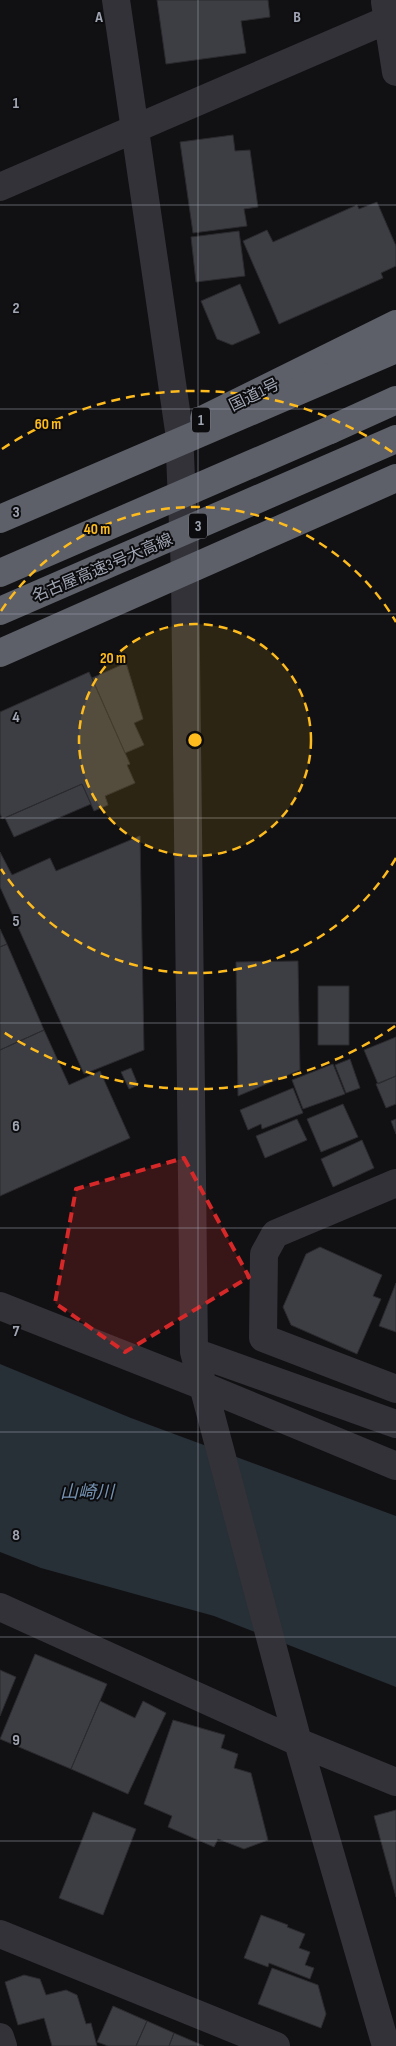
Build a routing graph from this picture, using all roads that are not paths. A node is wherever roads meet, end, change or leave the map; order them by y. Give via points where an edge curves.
1 (116, 0) edge
2 (390, 12) edge
3 (396, 72) edge
4 (135, 129) junction
5 (0, 187) edge
6 (396, 324) edge
7 (396, 349) edge
8 (396, 400) edge
9 (179, 431) junction
10 (396, 439) edge
11 (396, 478) edge
12 (0, 506) edge
13 (0, 519) edge
14 (185, 572) junction
15 (0, 573) edge
16 (0, 611) edge
17 (0, 653) edge
18 (396, 1183) edge
19 (0, 1306) edge
20 (194, 1352) junction
21 (396, 1389) edge
22 (205, 1396) junction
23 (396, 1424) edge
24 (396, 1466) edge
25 (0, 1606) edge
26 (295, 1732) junction
27 (396, 1782) edge
28 (0, 1934) edge
29 (0, 2037) edge
30 (3, 2046) edge
31 (276, 2046) edge
32 (386, 2046) edge

1 - 4 street
2 - 3 street
2 - 4 street
4 - 5 street
4 - 9 street
6 - 9 highway, 国道1号 / 1
7 - 13 highway, bridge
8 - 15 highway, bridge
9 - 12 highway, 国道1号 / 1
9 - 14 street
10 - 16 highway, 名古屋高速3号大高線 / 3, bridge
11 - 14 highway
14 - 17 highway
14 - 20 street
18 - 21 street via 274,1234 264,1254 263,1338
19 - 22 street
20 - 22 street
20 - 23 street
22 - 24 street
22 - 26 street
25 - 26 street
26 - 27 street
26 - 32 street
28 - 31 street
29 - 30 street

